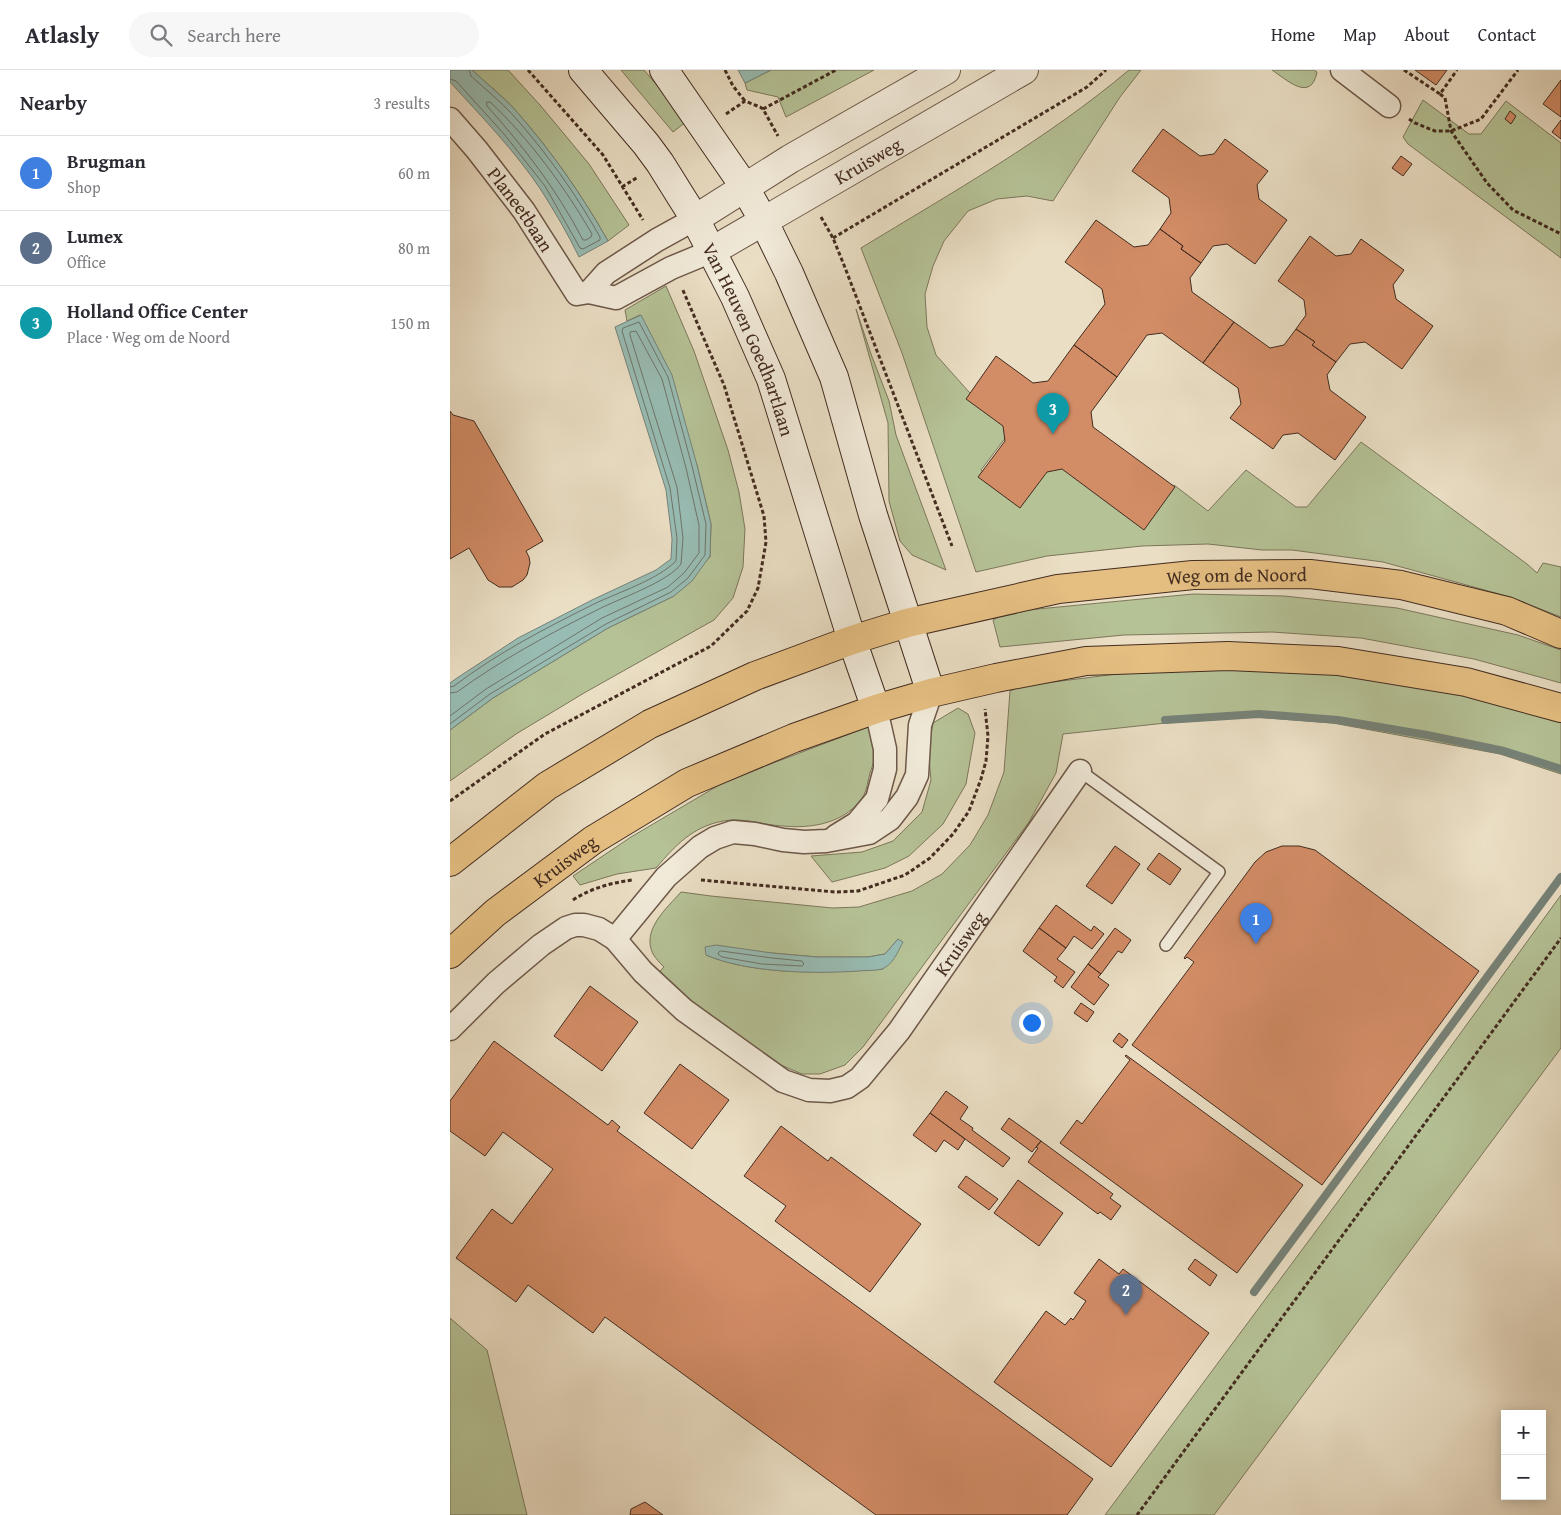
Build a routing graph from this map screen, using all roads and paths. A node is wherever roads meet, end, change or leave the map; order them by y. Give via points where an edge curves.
1 (528, 70) edge
2 (583, 70) edge
3 (664, 70) edge
4 (725, 70) edge
5 (836, 70) edge
6 (946, 70) edge
7 (1024, 70) edge
8 (1106, 70) edge
9 (1342, 70) edge
10 (1404, 70) edge
11 (1457, 70) edge
12 (1518, 70) edge
13 (1440, 94) junction
14 (745, 101) dead end
15 (1388, 106) joint
16 (763, 110) dead end
17 (450, 120) edge
18 (1451, 131) junction
19 (744, 186) junction
20 (695, 219) junction
21 (764, 220) junction
22 (1561, 234) edge
23 (656, 240) junction
24 (712, 251) junction
25 (671, 268) junction
26 (589, 292) junction
27 (952, 546) dead end
28 (907, 623) junction
29 (1561, 634) edge
30 (852, 640) junction
31 (931, 693) junction
32 (1561, 708) edge
33 (876, 709) junction
34 (1080, 771) joint
35 (450, 801) edge
36 (826, 841) junction
37 (450, 862) edge
38 (1561, 938) edge
39 (614, 939) junction
40 (1166, 945) dead end
41 (450, 954) edge
42 (450, 1029) edge
43 (1138, 1515) edge

1 - 23 path via 603,154
2 - 20 main road, Van Heuven Goedhartlaan via 646,144
3 - 19 main road
4 - 14 path
5 - 16 path
6 - 19 main road, Kruisweg
7 - 21 main road, Kruisweg
8 - 27 path via 1087,87 833,238
9 - 15 street
10 - 13 path
11 - 13 path
12 - 18 path via 1481,119
13 - 18 path via 1445,98
15 - 18 path via 1435,131
17 - 26 street, Planeetbaan via 524,211 577,294
18 - 22 path via 1487,183 1513,210
19 - 20 main road, Kruisweg
19 - 21 main road
20 - 23 street
20 - 24 main road, Van Heuven Goedhartlaan
21 - 24 main road, Kruisweg
21 - 28 main road via 834,378
23 - 26 street via 606,273
24 - 25 street, Planeetbaan
24 - 30 main road, Van Heuven Goedhartlaan via 771,380
25 - 26 street, Planeetbaan via 616,298
25 - 35 path, Van Heuven Goedhartlaan via 686,294 724,385 764,516 766,542 758,588 747,611 711,646 545,734
28 - 29 highway, Weg om de Noord via 1058,589 1193,576 1310,574 1401,585 1507,611
28 - 30 highway, Weg om de Noord
28 - 31 main road
30 - 33 main road, Van Heuven Goedhartlaan
30 - 37 highway via 755,676 650,724 547,786
31 - 32 highway via 1086,662 1228,656 1338,661 1466,682
31 - 33 highway, Kruisweg
31 - 36 street via 920,725 917,775 890,820 869,833
33 - 36 street via 885,749 885,769 877,800 857,823
33 - 41 highway, Kruisweg via 794,738 687,783 593,840 495,913
34 - 39 street, Kruisweg via 899,1031 860,1078 847,1087 830,1091 809,1090 783,1081 684,1010 643,972
34 - 40 lane, Kruisweg via 1219,872
36 - 39 street via 783,840 733,832 715,838 666,876
38 - 43 path
39 - 42 street, Kruisweg via 599,929 584,925 566,928 496,983

